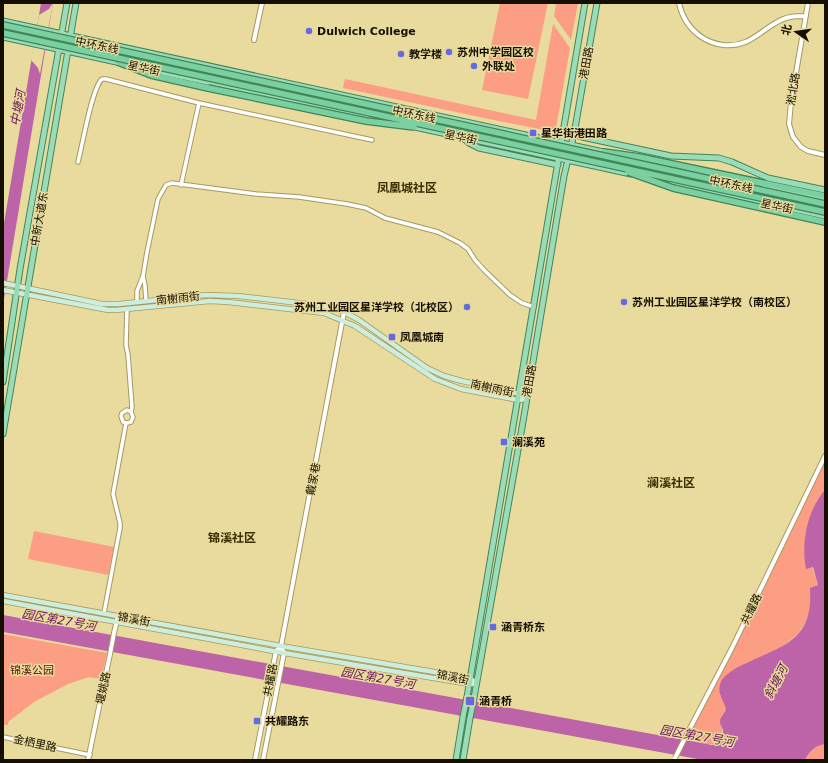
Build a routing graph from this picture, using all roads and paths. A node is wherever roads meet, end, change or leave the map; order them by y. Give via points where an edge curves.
1 (66, 3) edge
2 (76, 3) edge
3 (262, 3) edge
4 (585, 3) edge
5 (597, 3) edge
6 (679, 3) edge
7 (808, 3) edge
8 (806, 16) junction
9 (3, 20) edge
10 (3, 25) edge
11 (3, 33) edge
12 (61, 33) junction
13 (70, 35) junction
14 (3, 37) edge
15 (254, 40) dead end
16 (59, 49) junction
17 (67, 51) junction
18 (118, 62) junction
19 (199, 102) junction
20 (446, 130) junction
21 (574, 134) junction
22 (462, 137) junction
23 (372, 140) dead end
24 (562, 143) junction
25 (571, 144) junction
26 (604, 152) junction
27 (825, 155) edge
28 (559, 158) junction
29 (568, 160) junction
30 (78, 162) dead end
31 (603, 164) junction
32 (558, 165) junction
33 (181, 184) junction
34 (825, 190) edge
35 (825, 198) edge
36 (825, 204) edge
37 (825, 212) edge
38 (825, 216) edge
39 (825, 222) edge
40 (143, 276) junction
41 (5, 283) edge
42 (18, 286) junction
43 (27, 288) junction
44 (4, 290) edge
45 (17, 293) junction
46 (27, 295) junction
47 (146, 301) junction
48 (137, 302) junction
49 (534, 308) junction
50 (127, 309) junction
51 (344, 312) junction
52 (342, 320) junction
53 (3, 382) edge
54 (520, 394) junction
55 (526, 399) junction
56 (518, 400) junction
57 (131, 412) junction
58 (126, 423) junction
59 (3, 434) edge
60 (825, 456) edge
61 (3, 595) edge
62 (3, 601) edge
63 (104, 614) junction
64 (118, 616) junction
65 (117, 622) junction
66 (281, 646) junction
67 (276, 651) junction
68 (284, 653) junction
69 (469, 681) junction
70 (476, 683) junction
71 (3, 737) edge
72 (90, 755) junction
73 (675, 759) edge
74 (88, 760) edge
75 (255, 760) edge
76 (263, 760) edge
77 (456, 760) edge
78 (463, 760) edge

1 - 12 main road, 中新大道东
2 - 13 main road, 中新大道东
3 - 15 street
4 - 24 main road, 港田路
5 - 21 main road, 港田路
6 - 8 street via 692,29 704,39 729,46 748,42 782,19
7 - 8 street, 淞北路
8 - 27 street, 淞北路 via 789,124 793,137 801,147
9 - 12 main road, 星华街
10 - 36 highway, 中环东线, bridge
11 - 20 highway, 中环东线, bridge
12 - 13 main road, 星华街
12 - 16 main road, 中新大道东
13 - 17 main road, 中新大道东
13 - 24 main road, 星华街
14 - 16 main road, 星华街
16 - 17 main road, 星华街
16 - 42 main road, 中新大道东
17 - 18 main road, 星华街
17 - 43 main road, 中新大道东
18 - 20 highway, bridge via 151,74 208,88 366,121
18 - 22 main road, 星华街
19 - 23 street
19 - 30 street via 102,79 97,85
19 - 33 street
20 - 31 highway, 中环东线, bridge
21 - 25 main road, 港田路
21 - 34 main road via 671,156 719,158 768,178
22 - 28 main road, 星华街
22 - 32 main road via 469,144 479,148
24 - 25 main road, 星华街
24 - 28 main road, 港田路
25 - 26 main road, 星华街
25 - 29 main road, 港田路
26 - 35 main road, 星华街
26 - 35 highway via 719,173
28 - 29 main road, 星华街
28 - 32 main road, 港田路
29 - 38 main road, 星华街
29 - 55 main road, 港田路
31 - 37 highway, 中环东线, bridge
31 - 39 highway, bridge via 674,188
32 - 49 main road, 港田路
33 - 40 street via 166,185 158,199
33 - 49 street via 347,204 366,208 385,218 438,232 468,249 485,271 510,295 522,304
40 - 47 street
40 - 48 street via 137,292
41 - 42 main road, 南榭雨街
42 - 43 main road, 南榭雨街
42 - 45 main road, 中新大道东
43 - 46 main road, 中新大道东
43 - 48 main road, 南榭雨街 via 102,304
44 - 45 main road, 南榭雨街
45 - 46 main road, 南榭雨街
45 - 53 main road, 中新大道东
46 - 50 main road, 南榭雨街 via 97,309
46 - 59 main road, 中新大道东
47 - 48 main road, 南榭雨街
47 - 51 main road, 南榭雨街 via 205,295 238,296 325,306
49 - 54 main road, 港田路
50 - 52 main road, 南榭雨街 via 210,301 309,310
50 - 57 street via 126,345
51 - 52 street, 戴家巷
51 - 54 main road, 南榭雨街 via 427,368 444,376
52 - 56 main road, 南榭雨街 via 434,379 460,389
52 - 66 street, 戴家巷
54 - 55 main road, 南榭雨街
54 - 56 main road, 港田路
55 - 56 main road, 南榭雨街
55 - 70 main road, 港田路
56 - 69 main road, 港田路
57 - 58 street via 133,419
57 - 58 street via 125,410 121,414 122,420
58 - 63 street via 113,494 120,528
60 - 73 street, 共耀路, bridge
61 - 63 main road, 锦溪街
62 - 65 main road, 锦溪街
63 - 64 main road, 锦溪街
64 - 65 street, 堰姚路
64 - 66 main road, 锦溪街
65 - 67 main road, 锦溪街
65 - 72 street, 堰姚路, bridge
66 - 67 street, 共耀路
66 - 68 street, 共耀路
66 - 69 main road, 锦溪街
67 - 68 main road, 锦溪街
67 - 75 street, 共耀路
68 - 69 main road, 锦溪街
68 - 76 street, 共耀路
69 - 70 main road, 锦溪街
69 - 77 main road, 港田路, bridge
70 - 78 main road, 港田路, bridge
71 - 72 street, 金栖里路
72 - 74 street, 堰姚路

